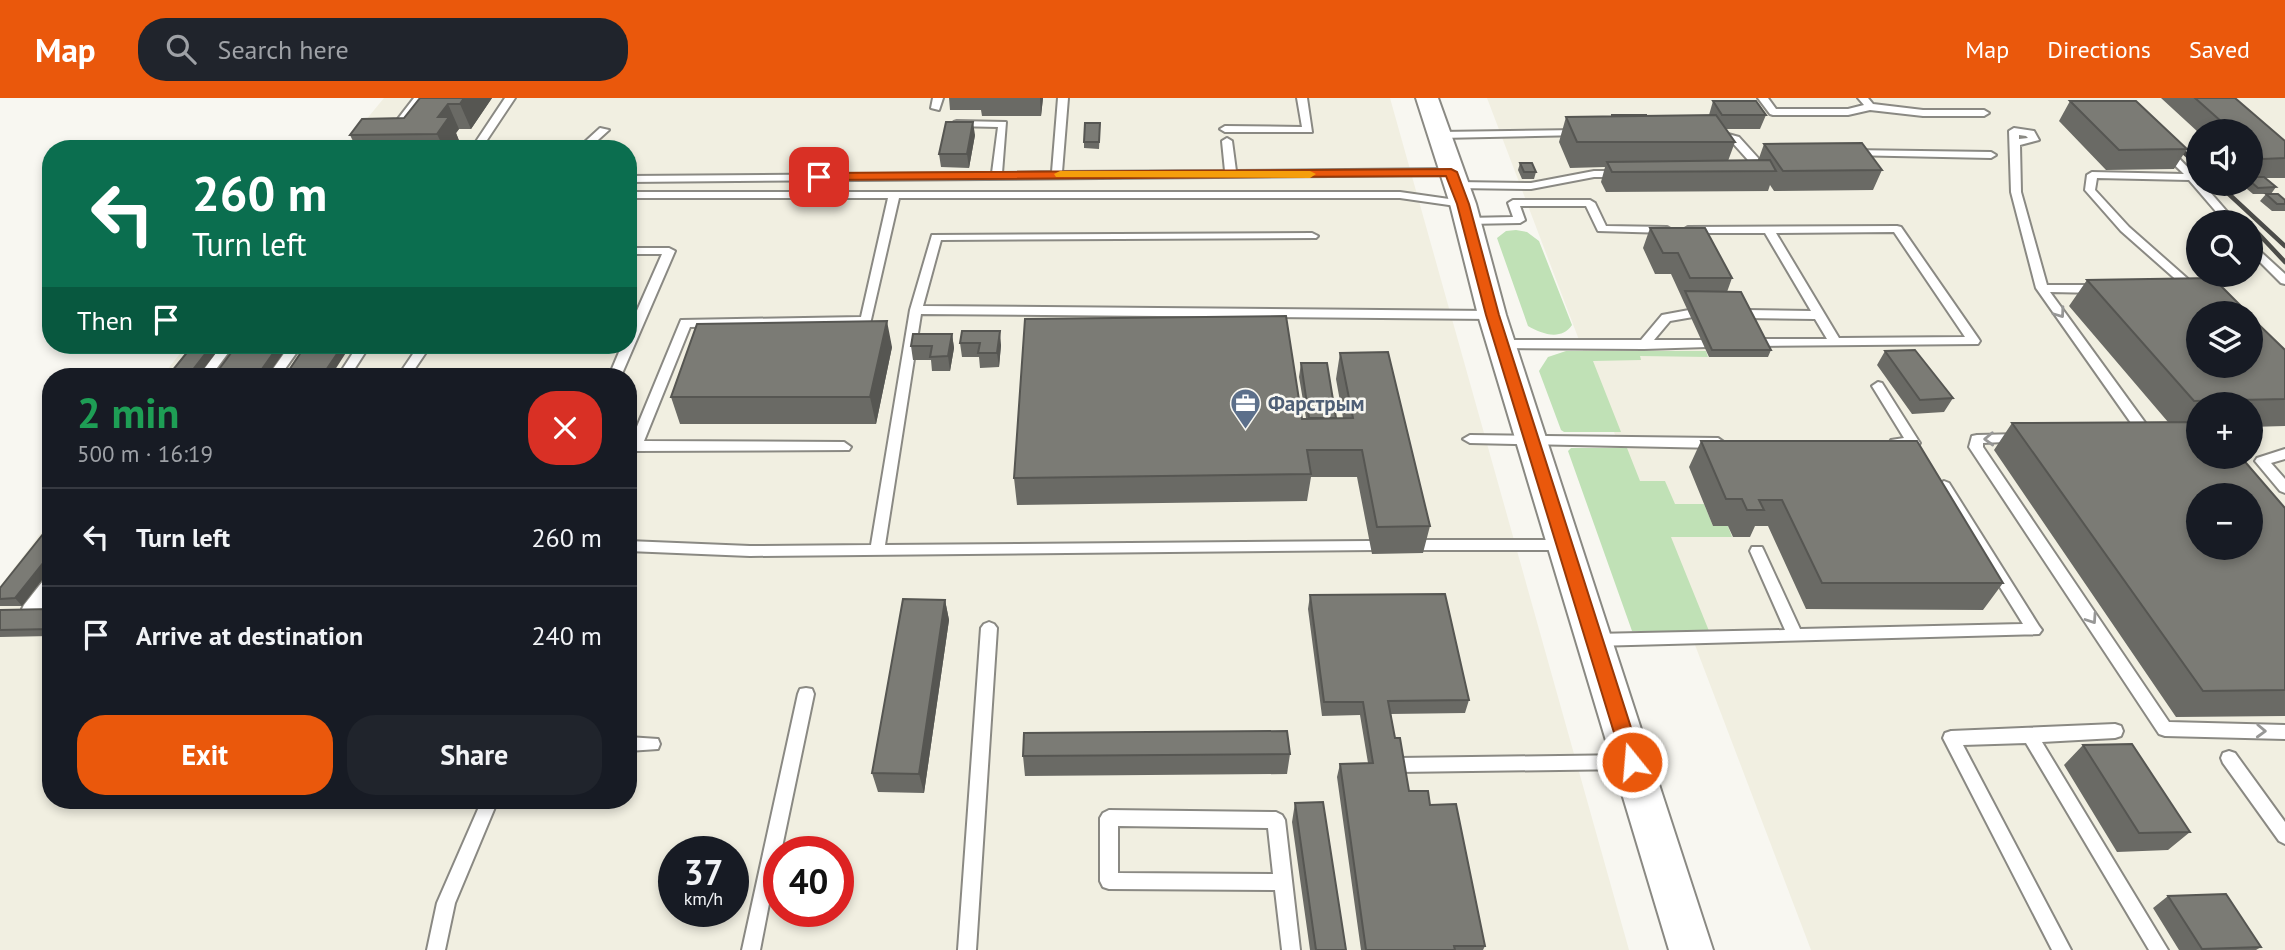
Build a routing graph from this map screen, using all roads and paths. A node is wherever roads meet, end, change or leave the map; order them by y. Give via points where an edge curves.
1 (419, 98) edge
2 (510, 98) edge
3 (1063, 98) edge
4 (1302, 98) edge
5 (1427, 98) edge
6 (1763, 98) edge
7 (1863, 98) edge
8 (1870, 107) junction
9 (1984, 113) dead end
10 (955, 124) edge
11 (604, 130) dead end
12 (1703, 130) edge
13 (1584, 133) edge
14 (1440, 135) junction
15 (389, 137) edge
16 (482, 140) edge
17 (592, 140) edge
18 (2156, 141) edge
19 (2015, 143) dead end
20 (1747, 152) junction
21 (1761, 152) edge
22 (1842, 153) edge
23 (1991, 155) dead end
24 (2186, 171) edge
25 (1056, 174) junction
26 (1231, 174) junction
27 (1633, 174) edge
28 (997, 175) junction
29 (1725, 175) edge
30 (2186, 177) edge
31 (637, 179) edge
32 (637, 195) edge
33 (894, 195) junction
34 (1459, 196) junction
35 (2208, 196) edge
36 (2221, 210) edge
37 (1769, 230) junction
38 (1312, 236) dead end
39 (637, 251) edge
40 (2263, 258) edge
41 (2285, 281) edge
42 (2042, 289) junction
43 (2111, 289) edge
44 (2165, 289) edge
45 (916, 310) junction
46 (1689, 314) dead end
47 (1746, 314) edge
48 (1818, 314) junction
49 (1492, 315) junction
50 (637, 325) edge
51 (1835, 342) junction
52 (1761, 343) edge
53 (1502, 344) junction
54 (1703, 344) edge
55 (1644, 345) junction
56 (222, 354) edge
57 (211, 368) edge
58 (1878, 386) dead end
59 (2126, 435) edge
60 (2031, 438) edge
61 (1470, 439) dead end
62 (1532, 440) junction
63 (637, 443) edge
64 (1733, 443) edge
65 (1885, 443) edge
66 (637, 446) edge
67 (844, 447) dead end
68 (2285, 454) edge
69 (1939, 478) edge
70 (2285, 488) edge
71 (1422, 545) edge
72 (1564, 545) junction
73 (637, 546) edge
74 (1370, 546) dead end
75 (877, 550) junction
76 (1757, 551) dead end
77 (42, 592) edge
78 (42, 609) edge
79 (989, 628) dead end
80 (1795, 636) junction
81 (1594, 640) junction
82 (806, 694) dead end
83 (2115, 732) dead end
84 (2285, 732) edge
85 (2030, 736) junction
86 (637, 744) edge
87 (652, 744) dead end
88 (2229, 758) dead end
89 (1632, 762) junction
90 (1398, 765) edge
91 (486, 809) edge
92 (2285, 836) edge
93 (1283, 882) junction
94 (436, 950) edge
95 (751, 950) edge
96 (967, 950) edge
97 (1291, 950) edge
98 (1691, 950) edge
99 (2062, 950) edge
100 (2159, 950) edge

1 - 15 lane
2 - 16 lane
3 - 25 lane
4 - 26 lane via 1308,130 1226,135
5 - 14 street
6 - 8 lane via 1773,112 1849,112
7 - 8 lane
8 - 9 lane
10 - 28 lane via 1003,124
11 - 17 lane
12 - 20 lane via 1735,139
13 - 14 lane
14 - 34 street
18 - 24 lane
19 - 42 lane via 2016,192
20 - 21 lane
20 - 29 lane via 1754,160 1738,175
22 - 23 lane
25 - 26 lane
25 - 28 lane
26 - 34 lane
27 - 34 lane via 1594,174
28 - 31 lane
30 - 44 lane via 2092,175 2090,190 2125,229 2197,293
32 - 33 lane
33 - 34 lane
33 - 63 lane via 866,321 685,323
34 - 37 lane via 1520,220 1513,203 1590,203 1602,229
34 - 49 street
35 - 36 lane
37 - 48 lane
37 - 51 lane via 1897,229 1974,341
38 - 45 lane via 936,237
39 - 50 lane via 669,251
40 - 41 lane
42 - 43 lane
42 -> 59 lane via 2144,431
45 - 49 lane
45 - 75 lane
46 - 55 lane via 1666,318
47 - 48 lane
48 - 51 lane
49 - 53 street
51 - 52 lane
53 - 55 lane
53 - 62 street
54 - 55 lane
56 - 57 lane
58 - 65 lane via 1913,443
60 -> 84 lane via 1976,439 1976,447 2165,729
61 - 62 lane
62 - 64 lane
62 - 72 street
66 - 67 lane
68 - 70 lane via 2262,461
69 - 80 lane via 2034,631
71 - 72 lane
72 - 81 street
73 - 75 lane
74 - 75 lane
76 - 80 lane
77 - 78 lane via 29,609
79 - 96 lane
80 - 81 lane
81 - 89 street
82 - 95 lane
83 - 85 lane
85 - 99 lane via 1951,738
85 - 100 lane
86 - 87 lane
88 - 92 lane
89 - 90 lane
89 - 98 street
91 - 94 lane via 446,903
93 - 93 lane via 1109,881 1108,818 1276,820
93 - 97 lane

